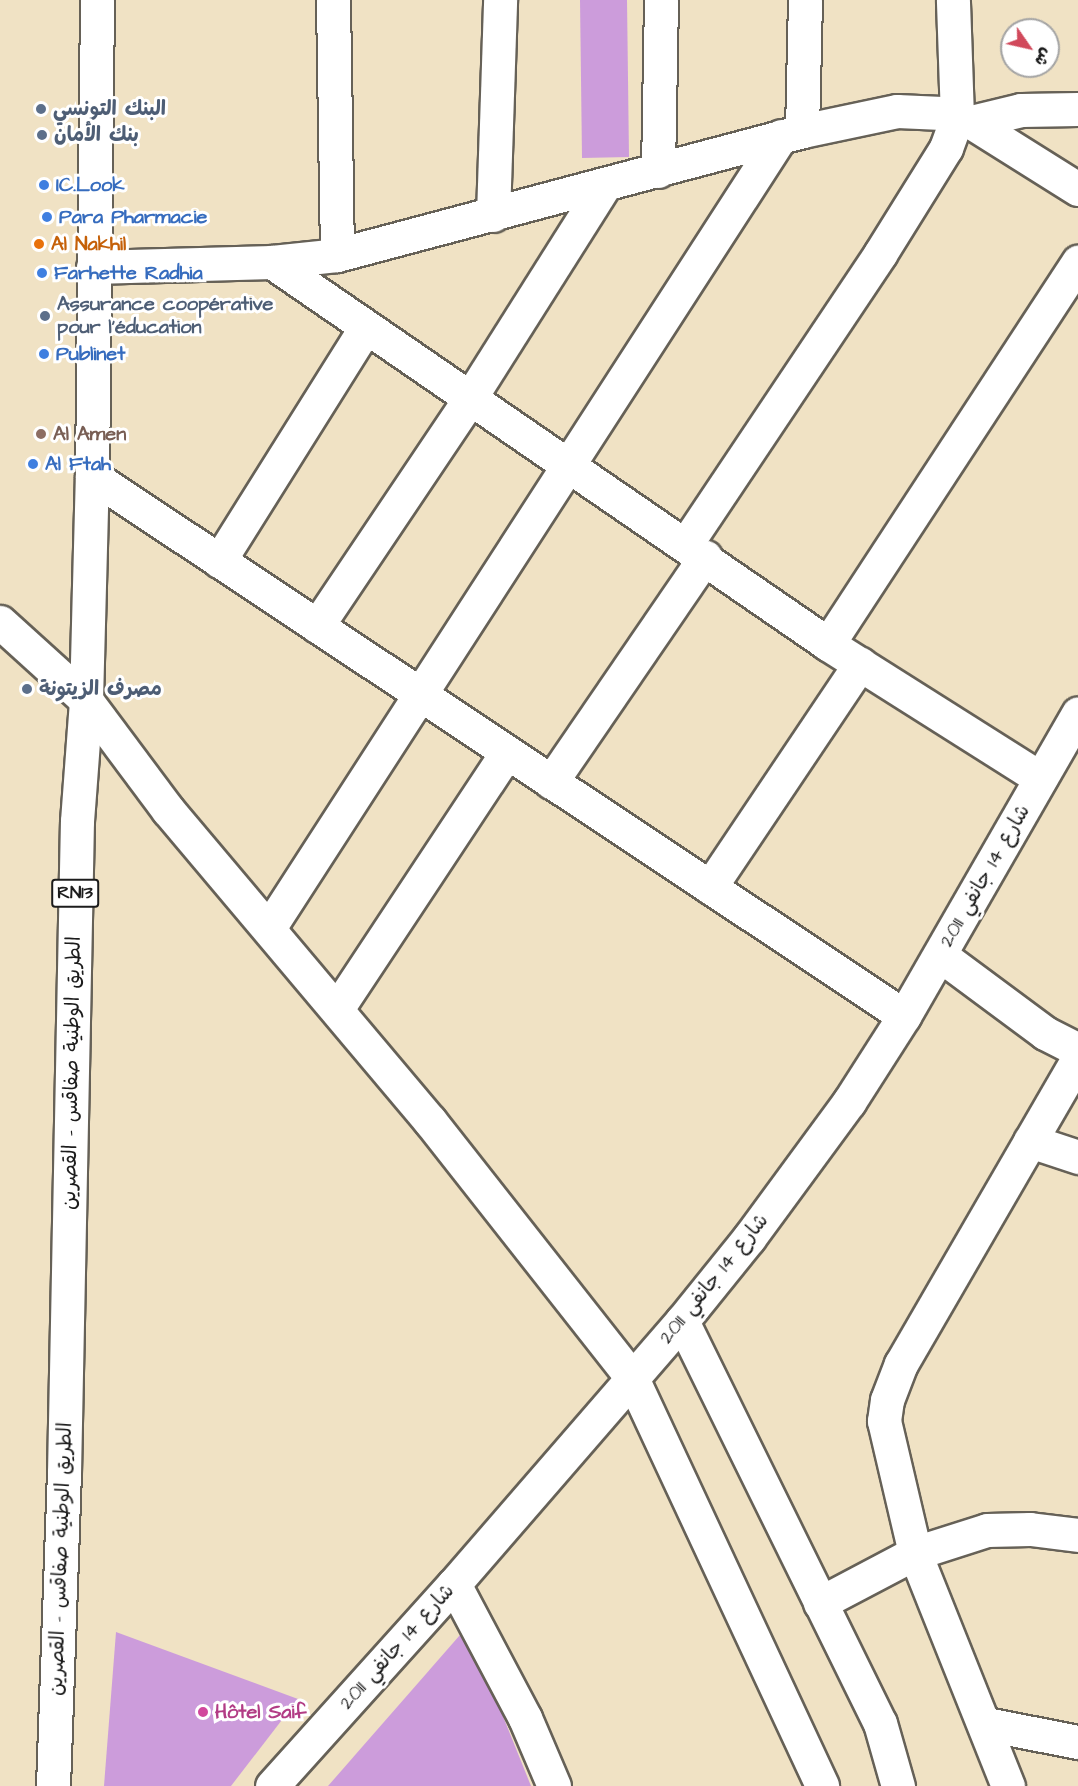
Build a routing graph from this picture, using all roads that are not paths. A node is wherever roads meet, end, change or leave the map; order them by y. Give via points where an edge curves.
1 (97, 0) edge
2 (333, 0) edge
3 (500, 0) edge
4 (661, 0) edge
5 (806, 0) edge
6 (953, 0) edge
7 (1078, 109) edge
8 (964, 119) junction
9 (791, 134) junction
10 (658, 171) junction
11 (604, 186) junction
12 (1078, 189) edge
13 (493, 215) junction
14 (337, 255) junction
15 (272, 262) junction
16 (1078, 262) edge
17 (93, 267) junction
18 (366, 327) junction
19 (470, 398) junction
20 (569, 466) junction
21 (92, 476) junction
22 (695, 550) junction
23 (219, 561) junction
24 (0, 622) edge
25 (317, 626) junction
26 (828, 644) junction
27 (860, 664) junction
28 (421, 695) junction
29 (86, 700) junction
30 (1076, 722) edge
31 (507, 752) junction
32 (1041, 778) junction
33 (551, 782) junction
34 (710, 887) junction
35 (269, 928) junction
36 (940, 955) junction
37 (337, 1009) junction
38 (904, 1016) junction
39 (1078, 1050) edge
40 (1078, 1059) edge
41 (1030, 1141) junction
42 (1078, 1157) edge
43 (682, 1321) junction
44 (632, 1378) junction
45 (1078, 1535) edge
46 (915, 1553) junction
47 (454, 1584) junction
48 (820, 1603) junction
49 (986, 1724) junction
50 (1078, 1742) edge
51 (53, 1786) edge
52 (272, 1786) edge
53 (554, 1786) edge
54 (822, 1786) edge
55 (898, 1786) edge
56 (1008, 1786) edge

1 - 17 street, الطريق الوطنية صفاقس - القصرين / RN13
2 - 14 street
3 - 13 street
4 - 10 street
5 - 9 street
6 - 8 street
7 - 8 street via 1021,110
8 - 9 street via 925,110 897,111
8 - 12 street
8 - 22 street
9 - 10 street
9 - 20 street
10 - 11 street
11 - 13 street
11 - 19 street
13 - 14 street
14 - 15 street
15 - 17 street
15 - 18 street
16 - 26 street
17 - 21 street, الطريق الوطنية صفاقس - القصرين / RN13
18 - 19 street
18 - 23 street
19 - 20 street
19 - 25 street
20 - 22 street
20 - 28 street
21 - 23 street
21 - 29 street, الطريق الوطنية صفاقس - القصرين / RN13
22 - 26 street
22 - 33 street
23 - 25 street
24 - 29 street
25 - 28 street
26 - 27 street
27 - 32 street
27 - 34 street
28 - 31 street
28 - 35 street
29 - 35 street via 168,810
29 - 51 street, الطريق الوطنية صفاقس - القصرين / RN13 via 77,822 64,1473
30 - 32 street, شارع 14 جانفي 2011
31 - 33 street
31 - 37 street
32 - 36 street, شارع 14 جانفي 2011
33 - 34 street
34 - 38 street
35 - 37 street
36 - 38 street, شارع 14 جانفي 2011
36 - 39 street via 1045,1033
37 - 44 street
38 - 43 street, شارع 14 جانفي 2011 via 849,1102
40 - 41 street
41 - 42 street
41 - 46 street via 901,1364 886,1400 886,1442
43 - 44 street, شارع 14 جانفي 2011
43 - 48 street
44 - 47 street, شارع 14 جانفي 2011
44 - 54 street
45 - 46 street via 1030,1529 987,1530
46 - 48 street
46 - 49 street
47 - 52 street, شارع 14 جانفي 2011
47 - 53 street via 525,1718
48 - 55 street via 880,1723
49 - 50 street
49 - 56 street

